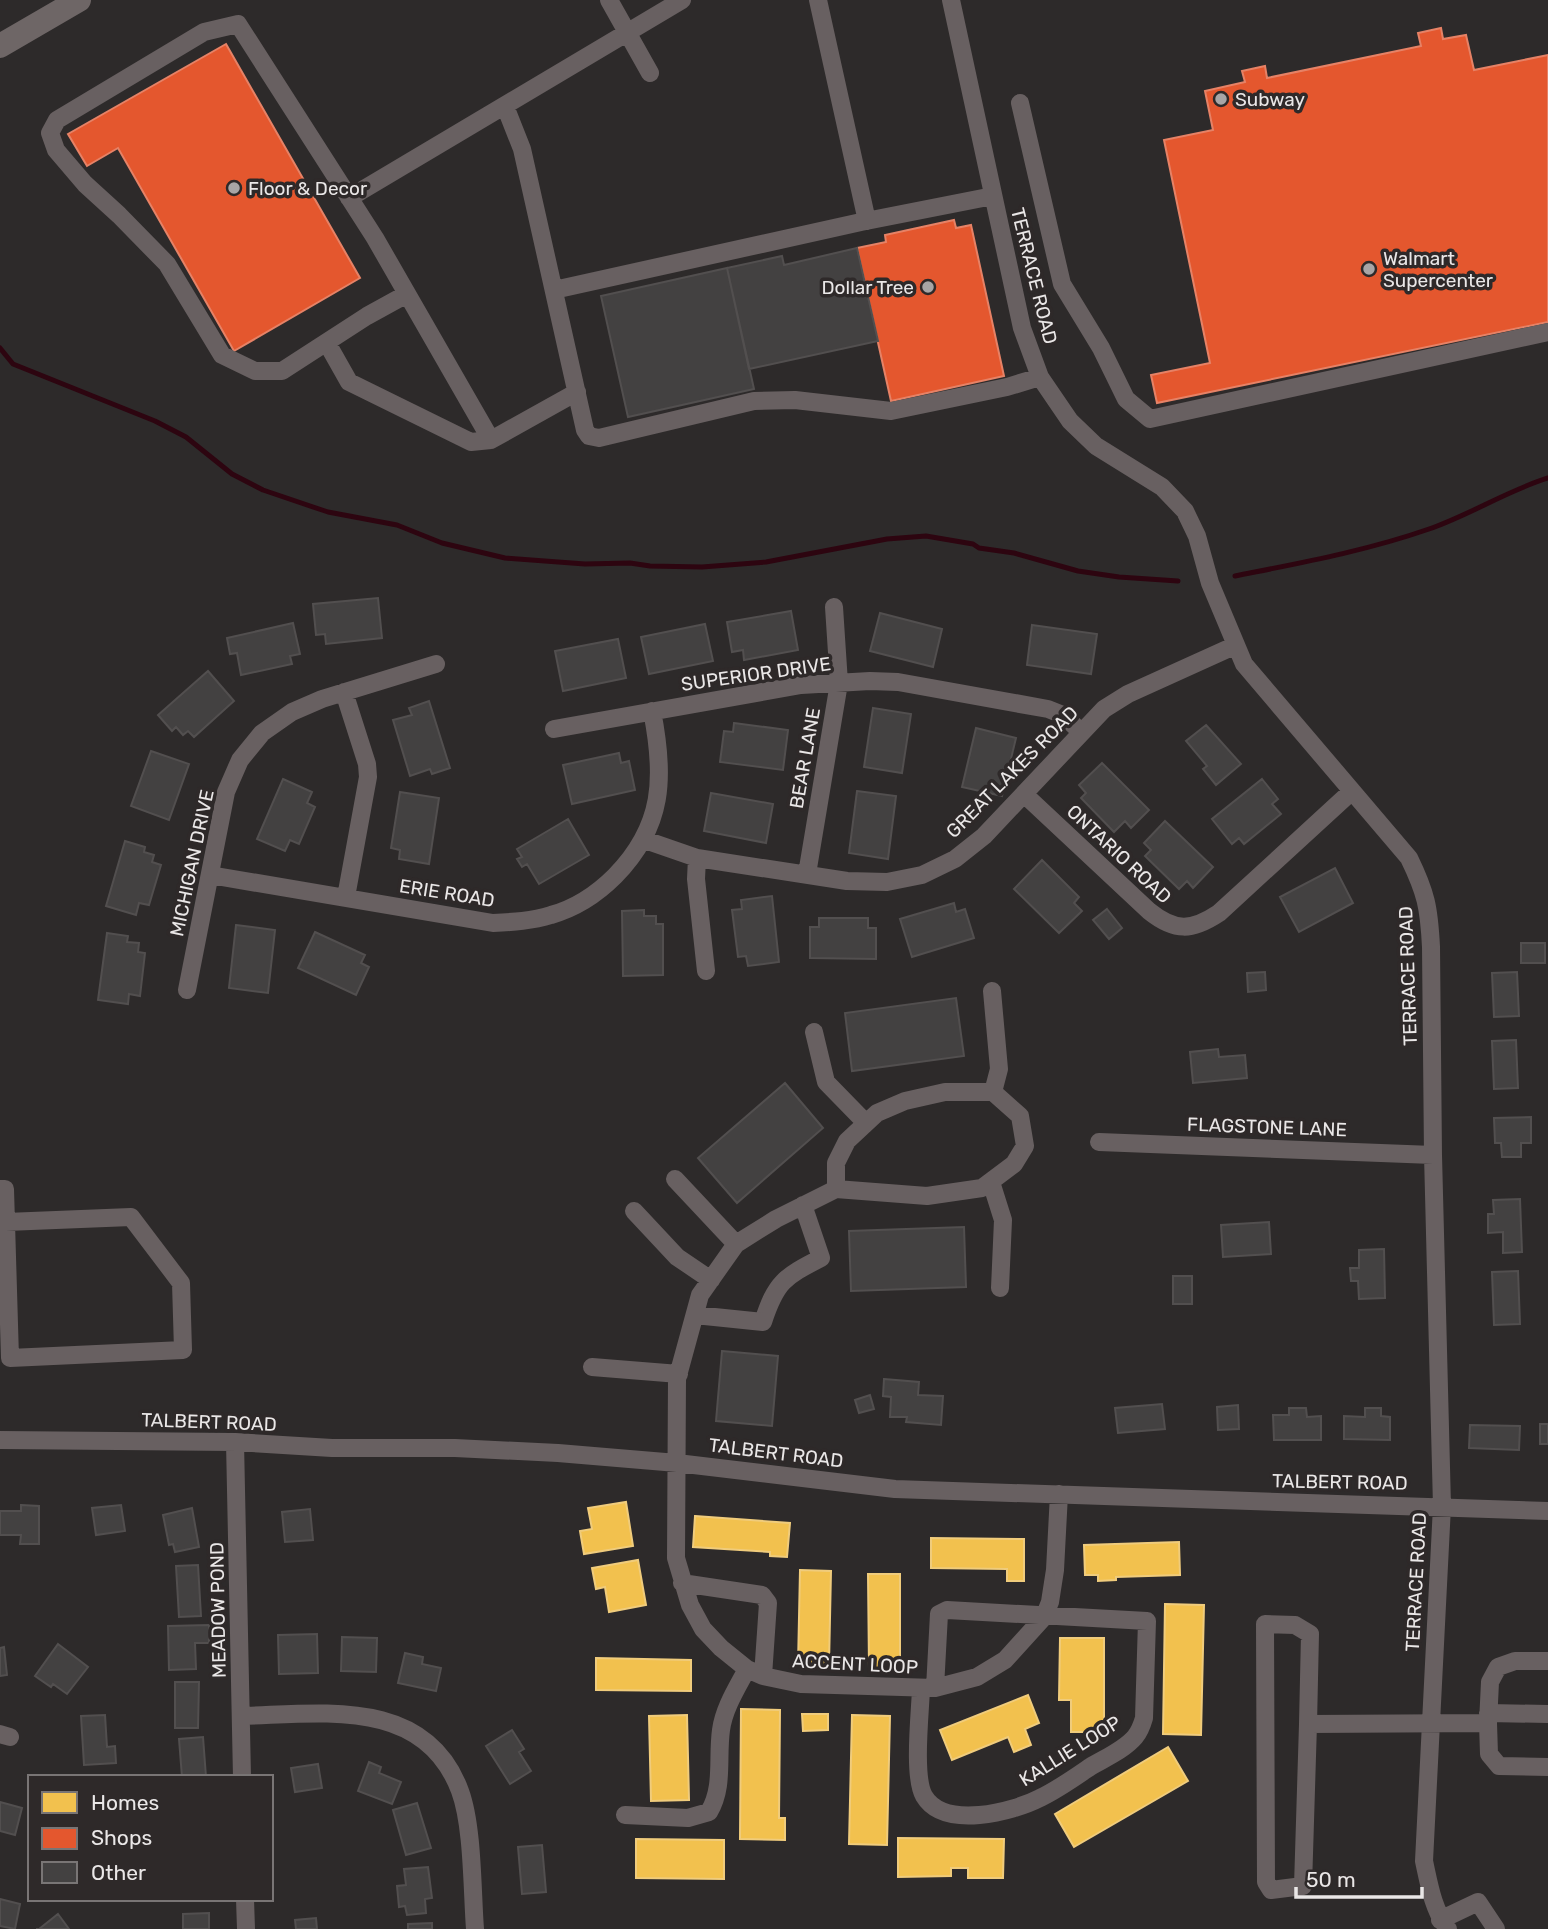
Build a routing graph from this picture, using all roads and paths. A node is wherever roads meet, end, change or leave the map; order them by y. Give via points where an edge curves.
1 (79, 0) edge
2 (609, 0) edge
3 (682, 0) edge
4 (818, 0) edge
5 (951, 0) edge
6 (629, 32) junction
7 (0, 46) edge
8 (650, 73) dead end
9 (1020, 103) dead end
10 (505, 106) junction
11 (993, 196) junction
12 (349, 198) junction
13 (867, 221) junction
14 (554, 290) junction
15 (407, 294) junction
16 (1548, 332) edge
17 (327, 343) junction
18 (1040, 377) junction
19 (577, 392) junction
20 (491, 440) junction
21 (834, 607) dead end
22 (1234, 646) junction
23 (436, 664) dead end
24 (839, 683) junction
25 (344, 692) junction
26 (652, 711) junction
27 (554, 729) dead end
28 (1081, 732) junction
29 (1352, 791) junction
30 (1025, 794) junction
31 (645, 840) junction
32 (696, 858) junction
33 (807, 874) junction
34 (210, 875) junction
35 (346, 897) junction
36 (706, 971) dead end
37 (187, 990) dead end
38 (992, 991) dead end
39 (814, 1032) dead end
40 (993, 1092) junction
41 (866, 1123) junction
42 (1099, 1142) dead end
43 (1433, 1155) junction
44 (675, 1179) dead end
45 (991, 1182) junction
46 (0, 1189) edge
47 (836, 1189) junction
48 (803, 1205) junction
49 (634, 1211) dead end
50 (6, 1222) junction
51 (736, 1244) junction
52 (711, 1280) junction
53 (1000, 1288) dead end
54 (695, 1315) junction
55 (592, 1367) dead end
56 (679, 1374) junction
57 (0, 1440) edge
58 (235, 1442) junction
59 (677, 1463) junction
60 (1059, 1494) junction
61 (1442, 1506) junction
62 (1548, 1511) edge
63 (681, 1583) junction
64 (1044, 1617) junction
65 (1548, 1661) edge
66 (755, 1672) junction
67 (928, 1689) junction
68 (1548, 1714) edge
69 (241, 1716) junction
70 (1488, 1718) junction
71 (1430, 1721) junction
72 (1308, 1724) junction
73 (1548, 1767) edge
74 (242, 1775) edge
75 (625, 1815) dead end
76 (245, 1901) edge
77 (1444, 1924) edge
78 (246, 1929) edge
79 (475, 1929) edge
80 (1496, 1929) edge

1 - 7 highway
2 - 6 street
3 - 6 street
4 - 13 street
5 - 11 street, TERRACE ROAD
6 - 8 street
6 - 10 street
9 - 16 street via 1062,284 1126,398 1150,419
10 - 12 street
10 - 14 street via 522,149
11 - 13 street
11 - 18 street, TERRACE ROAD via 1021,328
12 - 15 street
12 - 17 street via 238,24 204,32 57,120 50,133 56,150 85,184 167,264 222,355 255,371 282,371
13 - 14 street
14 - 19 street
15 - 17 street
15 - 20 street
17 - 20 street via 349,382 471,442
18 - 19 street via 891,411 795,400 754,401 599,438 585,430
18 - 22 street, TERRACE ROAD via 1070,421 1096,446 1162,487 1185,511
19 - 20 street
21 - 24 street, BEAR LANE
22 - 28 street, GREAT LAKES ROAD via 1128,694
22 - 29 street, TERRACE ROAD via 1259,685
23 - 25 street, MICHIGAN DRIVE
24 - 26 street, SUPERIOR DRIVE via 801,685
24 - 28 street, SUPERIOR DRIVE via 898,682 1048,709 1063,715
24 - 33 street, BEAR LANE
25 - 34 street, MICHIGAN DRIVE via 292,712 262,733 240,760 226,792
25 - 35 street via 368,764
26 - 27 street, SUPERIOR DRIVE
26 - 31 street, ERIE ROAD via 659,743 659,778
28 - 30 street, GREAT LAKES ROAD
29 - 30 street, ONTARIO ROAD via 1219,913 1201,925 1182,928 1162,922 1149,911
29 - 43 street, TERRACE ROAD via 1409,858 1430,913
30 - 33 street, GREAT LAKES ROAD via 975,844 922,875 847,881
31 - 32 street, GREAT LAKES ROAD
31 - 35 street, ERIE ROAD via 627,864 583,902 527,921 493,923
32 - 33 street, GREAT LAKES ROAD
32 - 36 street
34 - 35 street, ERIE ROAD
34 - 37 street, MICHIGAN DRIVE
38 - 40 street via 999,1069
39 - 41 street via 826,1082
40 - 41 street via 945,1092 905,1101
40 - 45 street via 1020,1116 1025,1146 1014,1164
41 - 47 street via 847,1141 836,1163
42 - 43 street, FLAGSTONE LANE
43 - 61 street, TERRACE ROAD
44 - 51 street
45 - 47 street via 982,1188 927,1196
45 - 53 street via 1003,1220
46 - 50 street via 5,1189
47 - 48 street
48 - 51 street
48 - 54 street via 821,1258 789,1275 772,1296 764,1322
49 - 52 street via 677,1257
50 - 50 street via 131,1217 181,1283 183,1350 10,1358
51 - 52 street, ACCENT LOOP
52 - 54 street, ACCENT LOOP via 700,1295
54 - 56 street, ACCENT LOOP
55 - 56 street
56 - 59 street, ACCENT LOOP
57 - 58 street, TALBERT ROAD
58 - 59 street, TALBERT ROAD via 506,1451
58 - 69 street, MEADOW POND
59 - 60 street, TALBERT ROAD via 895,1489
59 - 63 street, ACCENT LOOP via 676,1558
60 - 61 street, TALBERT ROAD
60 - 64 street, ACCENT LOOP via 1055,1570
61 - 62 street, TALBERT ROAD
61 - 71 street, TERRACE ROAD
63 - 66 street, ACCENT LOOP via 703,1629
63 - 66 street via 762,1595 768,1603
64 - 67 street, ACCENT LOOP via 1005,1660 977,1677
64 - 67 street via 947,1610 939,1614
64 - 67 street, KALLIE LOOP via 1147,1622 1144,1718 1125,1746 1020,1807 955,1815 924,1796 920,1779
65 - 70 street via 1515,1661 1498,1667 1490,1682
66 - 67 street, ACCENT LOOP via 818,1686
66 - 75 street via 725,1714 716,1800 709,1812 688,1818
68 - 70 street
69 - 74 street, MEADOW POND
69 - 79 street via 346,1713 382,1718 430,1746 460,1791
70 - 71 street
70 - 73 street via 1489,1754 1499,1766
71 - 72 street
71 - 77 street, TERRACE ROAD via 1424,1861
72 - 72 street via 1310,1634 1295,1625 1265,1625 1265,1882 1270,1890 1303,1886
76 - 78 street
77 - 80 street via 1478,1902

